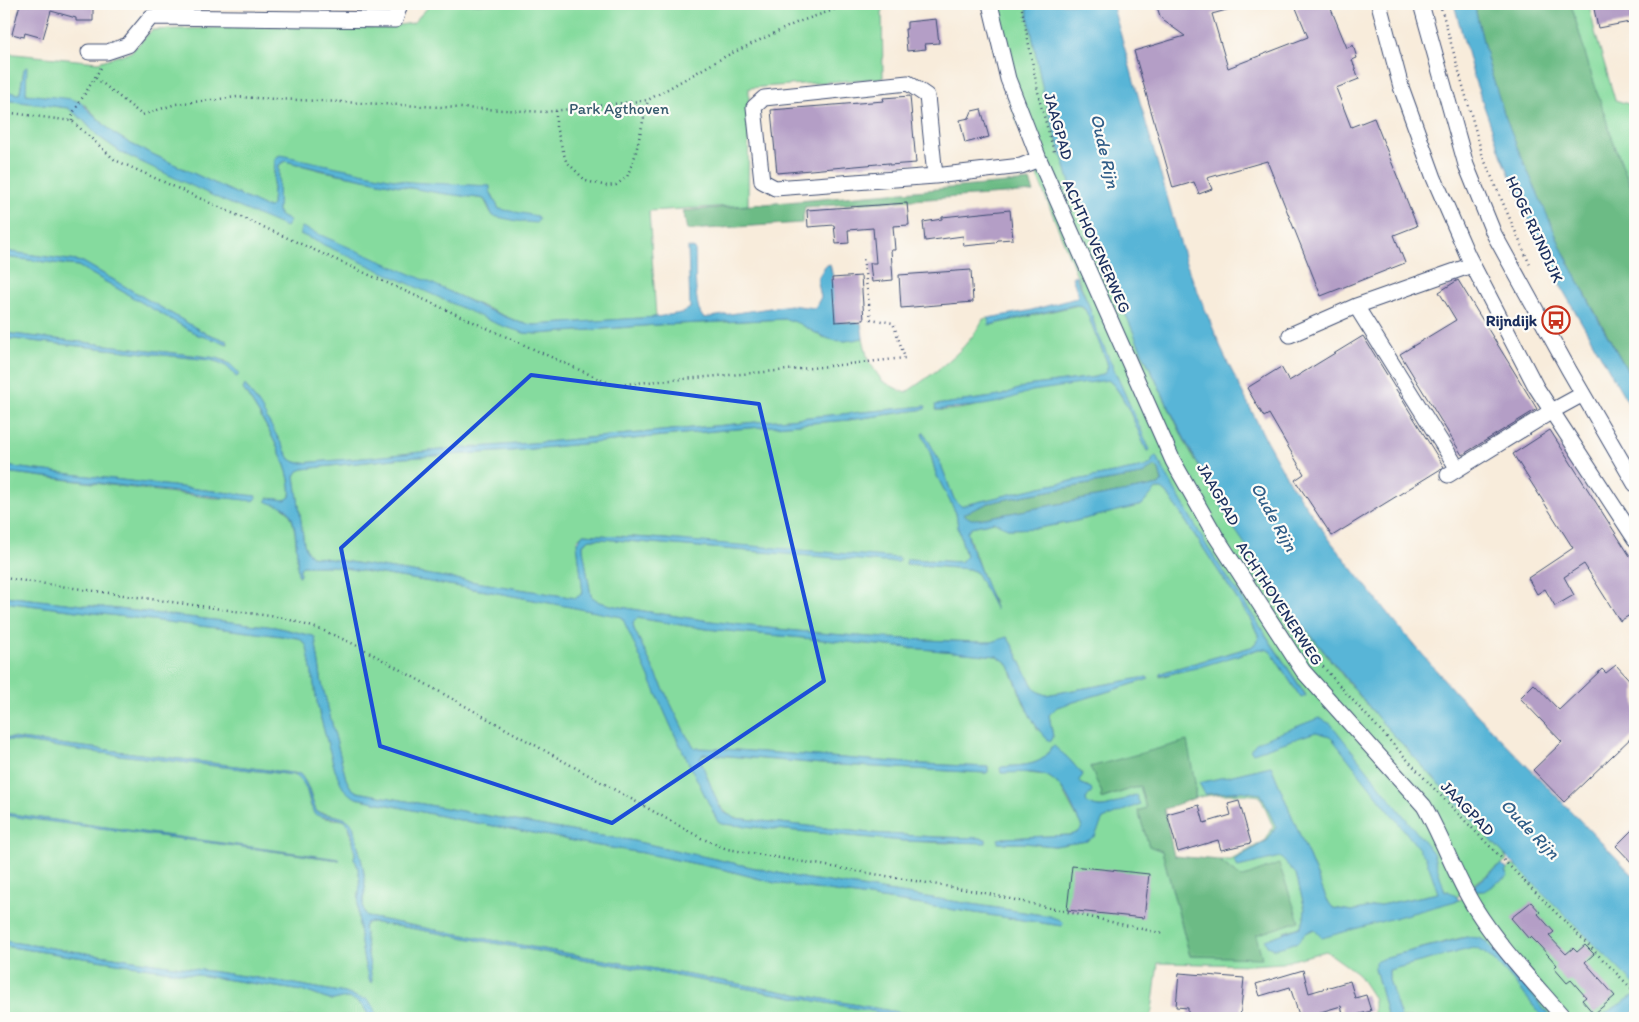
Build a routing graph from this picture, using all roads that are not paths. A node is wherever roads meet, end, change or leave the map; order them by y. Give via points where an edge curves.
1 (400, 4) edge
2 (990, 4) edge
3 (1380, 4) edge
4 (1421, 4) edge
5 (89, 52) dead end
6 (1039, 159) junction
7 (935, 176) junction
8 (1472, 265) junction
9 (1356, 306) junction
10 (1290, 336) dead end
11 (1583, 394) junction
12 (1552, 411) junction
13 (1635, 484) edge
14 (1635, 539) edge
15 (1564, 1018) edge

1 - 5 street via 395,20 151,17 128,45 107,52
2 - 6 street, ACHTHOVENERWEG via 1008,79
3 - 8 street via 1404,96 1434,178
4 - 11 street via 1466,165 1490,226
6 - 7 street via 1021,166
6 - 15 street, ACHTHOVENERWEG via 1173,461 1215,535 1303,672 1424,806 1466,893 1487,927
7 - 7 street via 775,188 762,181 754,107 764,98 908,83 927,96
8 - 9 street
8 - 12 street
9 - 10 street
9 - 12 street via 1453,472
11 - 12 street
11 - 13 street
12 - 14 street

